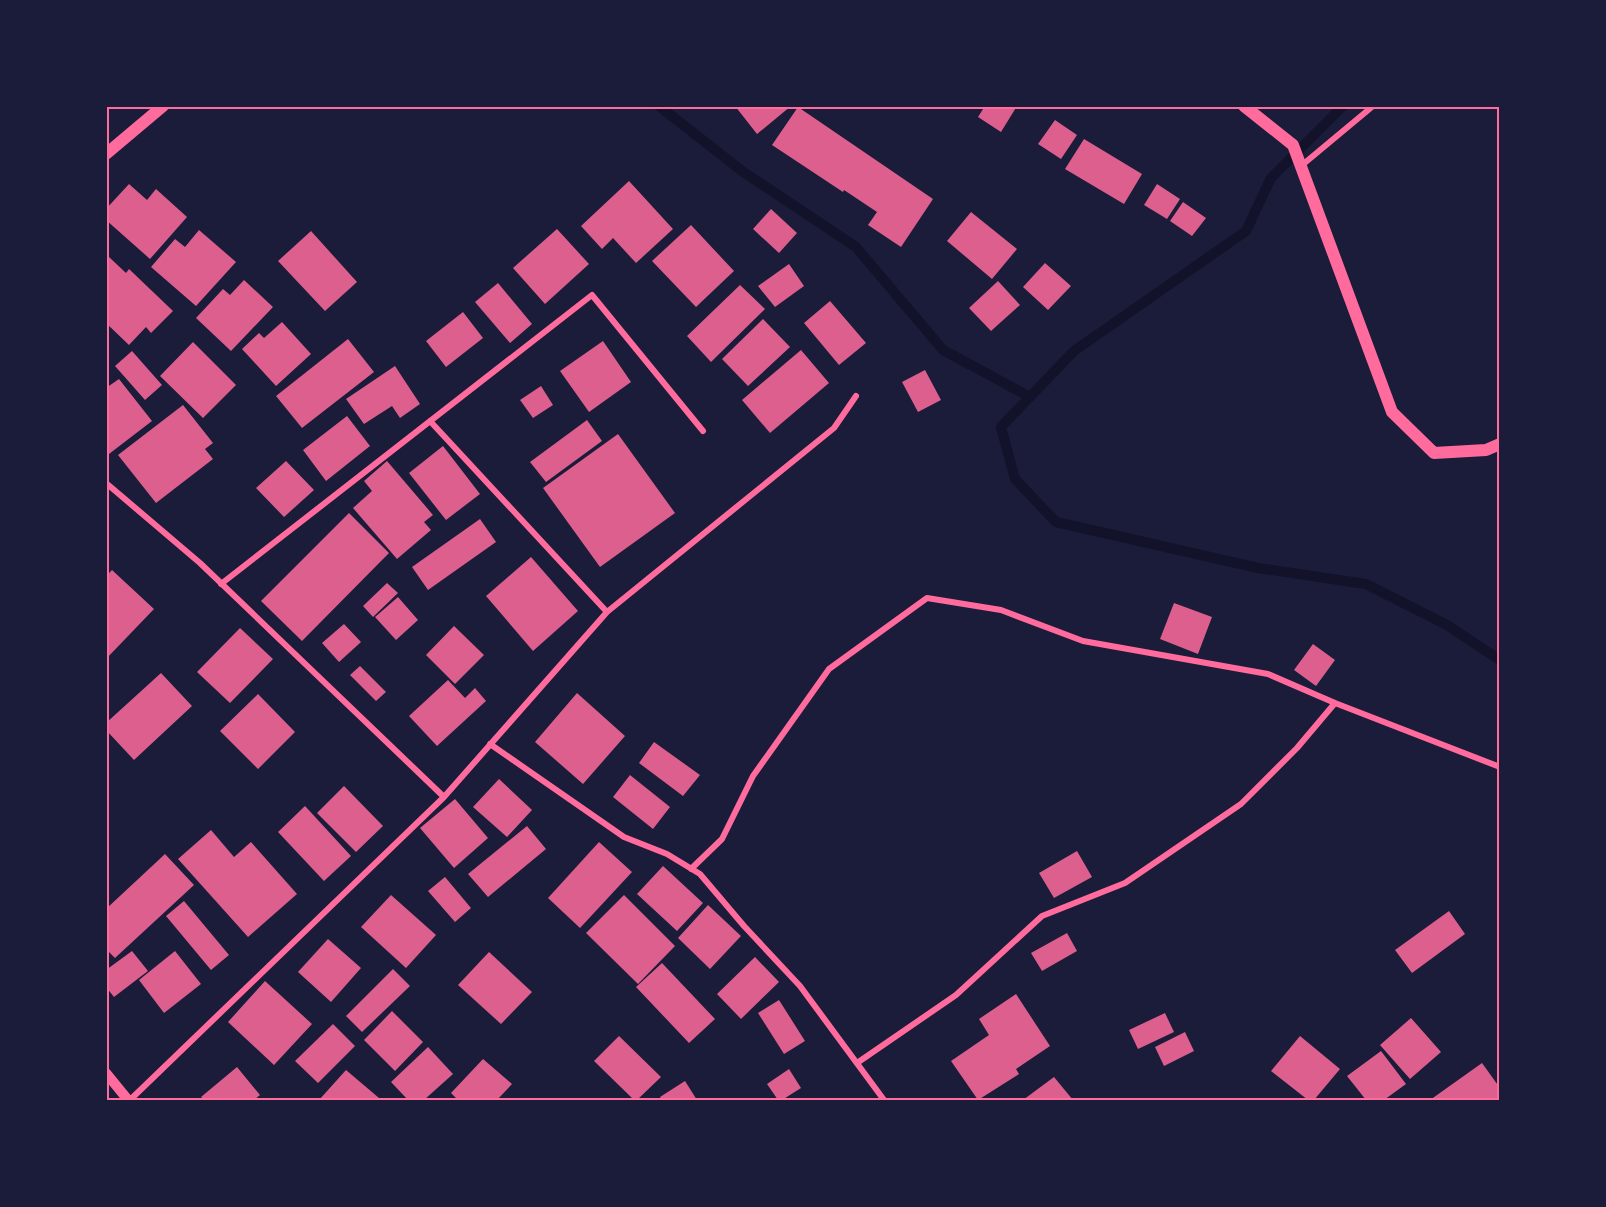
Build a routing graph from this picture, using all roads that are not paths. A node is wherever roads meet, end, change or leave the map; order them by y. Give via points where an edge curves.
1 (163, 106) edge
2 (1244, 106) edge
3 (1373, 106) edge
4 (106, 154) edge
5 (1300, 165) junction
6 (856, 396) dead end
7 (430, 421) junction
8 (703, 431) dead end
9 (1500, 444) edge
10 (106, 483) edge
11 (221, 584) junction
12 (607, 612) junction
13 (1335, 703) junction
14 (490, 744) junction
15 (1500, 767) edge
16 (444, 797) junction
17 (691, 869) junction
18 (857, 1064) junction
19 (106, 1073) edge
20 (129, 1101) edge
21 (884, 1101) edge

1 - 4 main road
2 - 5 main road via 1293,145
3 - 5 street
5 - 9 main road via 1392,412 1434,453 1486,450
6 - 12 street via 834,428
7 - 8 street via 592,295
7 - 11 street
7 - 12 street
10 - 11 street
11 - 16 street
12 - 14 street
13 - 15 street
13 - 17 street via 1268,674 1083,641 1001,610 927,598 829,669 753,776 722,839
13 - 18 street via 1241,804 1125,884 1042,916 956,995
14 - 16 street
14 - 17 street via 624,837 656,848
16 - 20 street
17 - 18 street via 700,874 800,986
18 - 21 street
19 - 20 street

